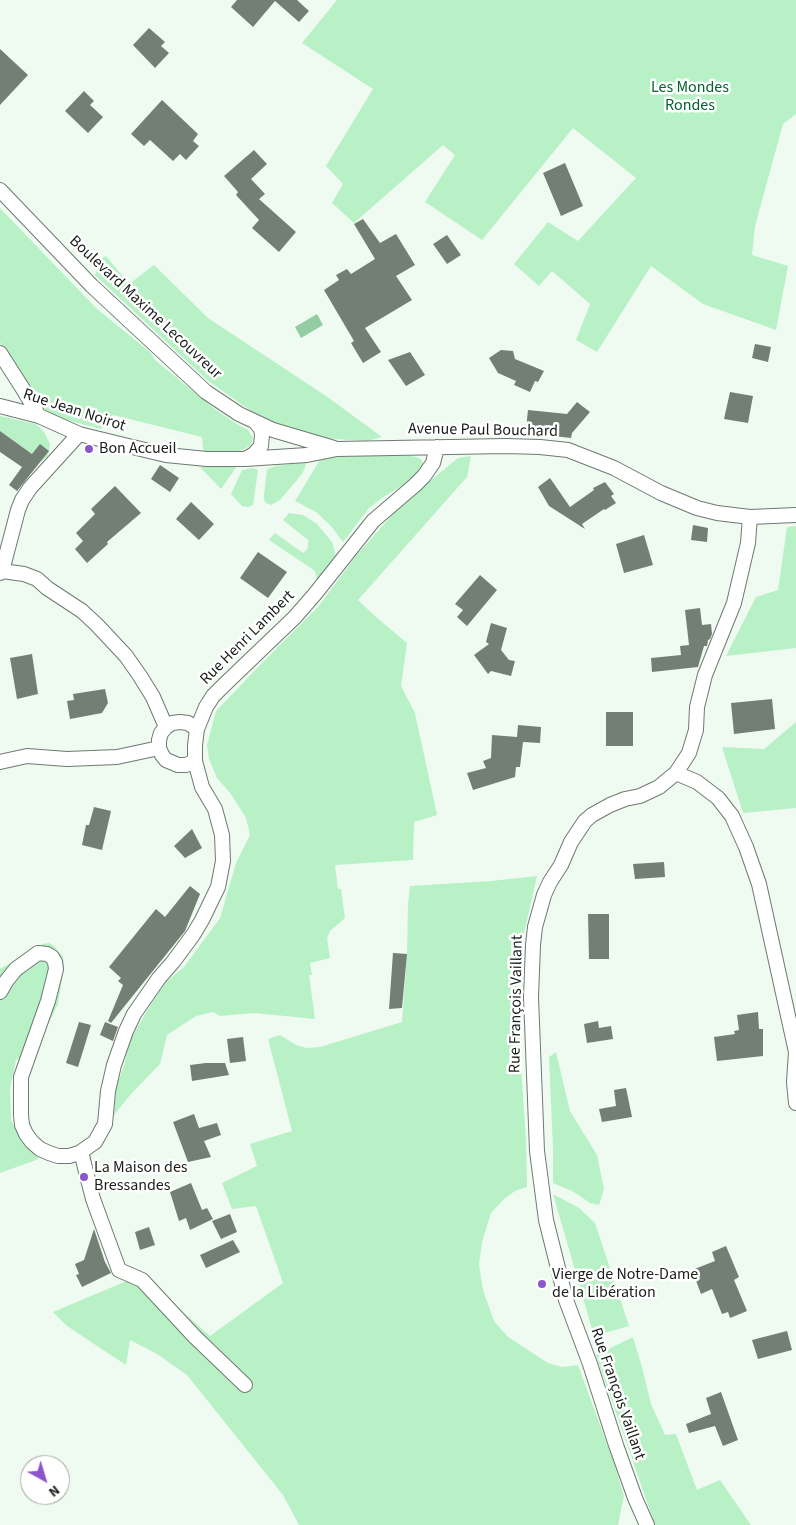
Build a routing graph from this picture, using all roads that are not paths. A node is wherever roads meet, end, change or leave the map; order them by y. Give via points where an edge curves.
1 (0, 190) edge
2 (0, 353) edge
3 (0, 406) edge
4 (38, 416) junction
5 (256, 423) junction
6 (79, 434) junction
7 (437, 447) junction
8 (337, 449) junction
9 (246, 459) junction
10 (796, 515) edge
11 (750, 517) junction
12 (1, 571) edge
13 (166, 727) junction
14 (197, 730) junction
15 (159, 748) junction
16 (195, 761) junction
17 (0, 762) edge
18 (676, 773) junction
19 (3, 979) edge
20 (0, 992) edge
21 (796, 1103) edge
22 (81, 1152) junction
23 (245, 1385) dead end
24 (647, 1525) edge

1 - 5 street, Boulevard Maxime Lecouvreur via 92,286 179,368 206,392
2 - 4 street
3 - 4 street, Rue Jean Noirot
4 - 6 street, Rue Jean Noirot
5 - 8 street, Boulevard Maxime Lecouvreur
5 - 9 street via 262,435 261,446
6 - 9 street, Rue Jean Noirot via 166,455
6 - 12 street via 22,500
7 - 8 street, Avenue Paul Bouchard
7 - 11 street, Avenue Paul Bouchard via 515,446 568,450 614,468 681,502 717,513
7 - 14 street, Rue Henri Lambert via 433,463 424,476 372,521 295,617 213,696
8 - 9 street, Rue Jean Noirot
10 - 11 street, Avenue Paul Bouchard
11 - 18 street, Rue François Vaillant via 748,543 734,603 705,674 698,701 694,742
12 - 13 street via 37,579 98,625 140,676
13 - 14 street via 180,722 188,723
13 - 15 street via 161,733
14 - 16 street, Rue Henri Lambert
15 - 16 street via 172,764 186,765
15 - 17 street via 117,757 67,759 27,756
16 - 22 street, Rue Henri Lambert via 222,835 223,861 218,887 190,940 134,1014 114,1065 105,1124 95,1142
18 - 21 street via 697,782 718,798 732,816 749,856 759,884 796,1052
18 - 24 street, Rue François Vaillant via 655,789 610,805 584,821 544,895 533,945 531,997 536,1151 546,1220 566,1300 634,1498
19 - 20 street
19 - 22 street via 38,953 47,954 55,962 48,1001 21,1077 22,1125 40,1149 58,1156
22 - 23 street via 119,1270 142,1280 194,1338

